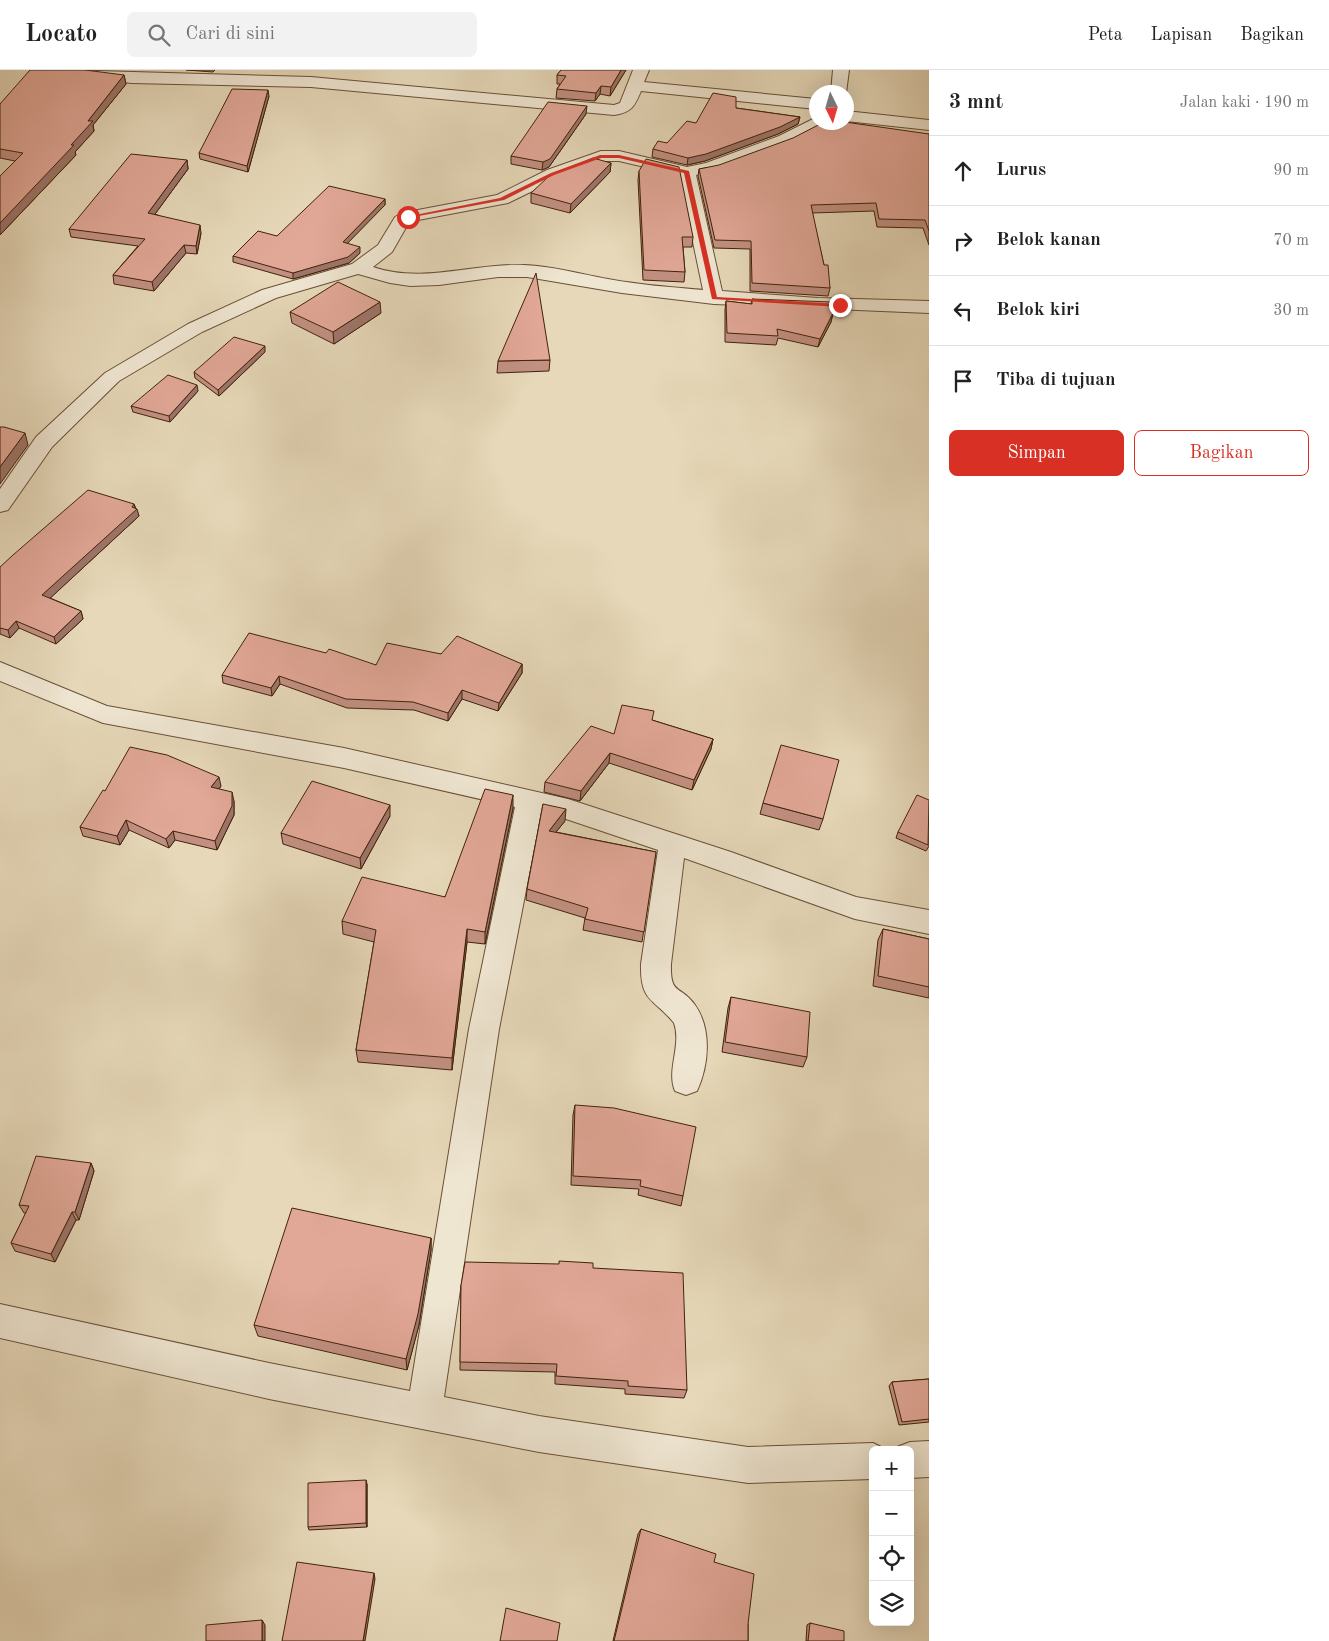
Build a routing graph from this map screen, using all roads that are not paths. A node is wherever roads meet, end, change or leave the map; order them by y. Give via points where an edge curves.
1 (70, 70) edge
2 (841, 70) edge
3 (217, 74) edge
4 (639, 78) edge
5 (840, 85) edge
6 (809, 103) edge
7 (854, 117) edge
8 (929, 124) edge
9 (809, 128) edge
10 (687, 172) junction
11 (359, 268) junction
12 (714, 298) junction
13 (929, 307) edge
14 (0, 505) edge
15 (0, 671) edge
16 (530, 801) junction
17 (672, 844) junction
18 (929, 922) edge
19 (686, 1081) dead end
20 (0, 1321) edge
21 (424, 1412) junction
22 (929, 1459) edge
23 (914, 1460) edge
24 (869, 1461) edge

1 - 3 street via 131,78
2 - 5 street
3 - 4 street via 612,110 626,106
4 - 6 street
7 - 8 street
9 - 10 street via 786,140 711,167
10 - 11 street via 619,156 589,159 502,199 408,217 401,221 385,248
10 - 12 street
11 - 12 street via 409,280 513,270 539,272 634,289
11 - 14 street via 269,294 195,328 112,377 44,442
12 - 13 street
15 - 16 street via 103,714 344,758
16 - 17 street via 568,809
16 - 21 street via 508,895 480,1053
17 - 18 street via 855,908
17 - 19 street via 656,982 659,989 681,1006 690,1024 692,1033
20 - 21 street
21 - 24 street via 540,1434 748,1465
22 - 23 street

